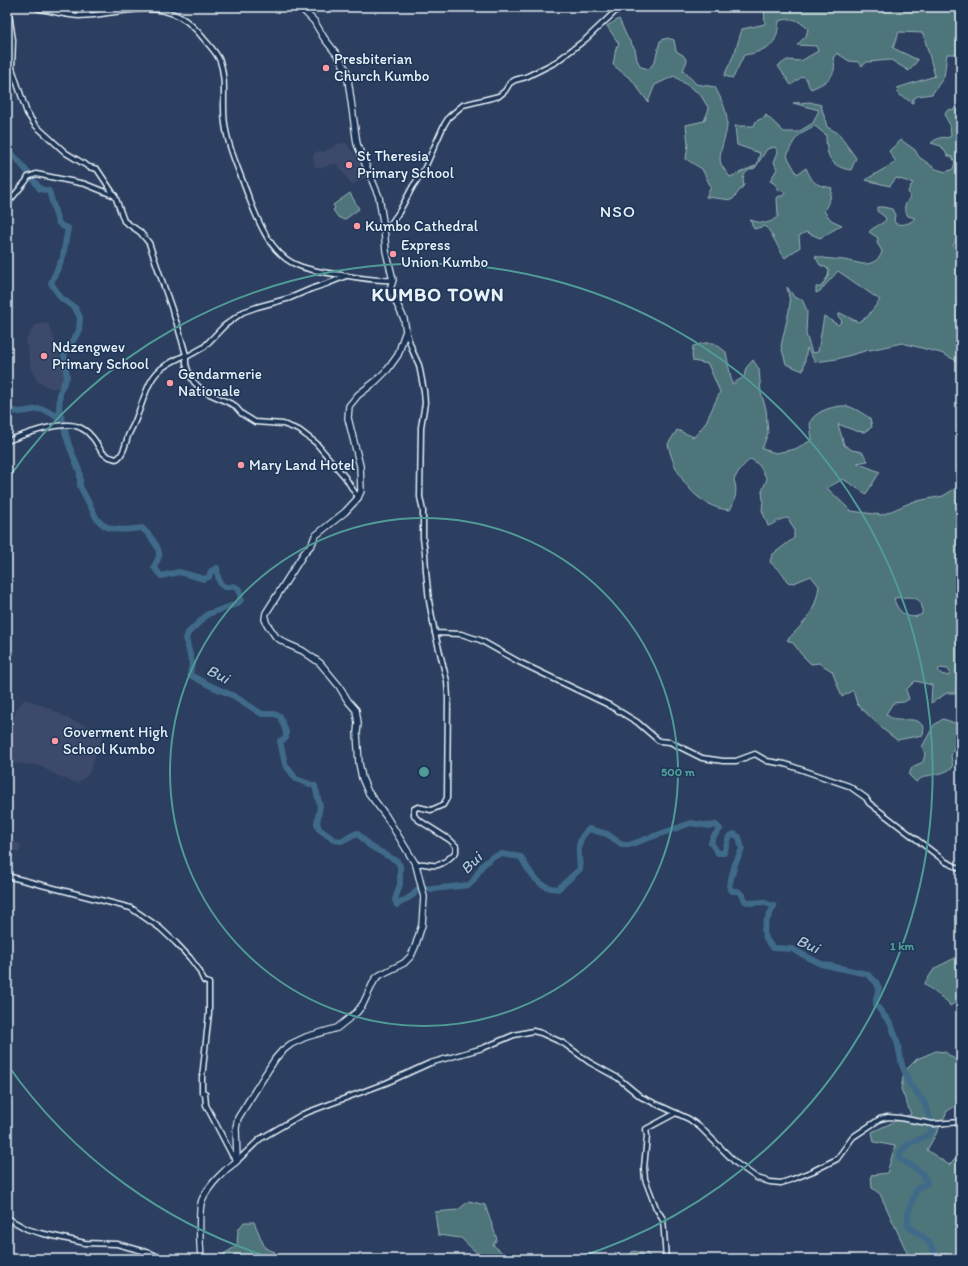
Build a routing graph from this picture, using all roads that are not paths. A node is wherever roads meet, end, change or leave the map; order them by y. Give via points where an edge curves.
1 (8, 7) edge
2 (36, 7) edge
3 (300, 7) edge
4 (620, 7) edge
5 (115, 196) junction
6 (7, 204) edge
7 (384, 228) junction
8 (347, 276) junction
9 (393, 280) junction
10 (406, 331) junction
11 (186, 355) junction
12 (7, 441) edge
13 (358, 498) junction
14 (435, 633) junction
15 (416, 865) junction
16 (961, 868) edge
17 (7, 876) edge
18 (676, 1113) junction
19 (961, 1122) edge
20 (238, 1161) junction
21 (7, 1218) edge
22 (162, 1259) edge
23 (201, 1259) edge
24 (666, 1259) edge

1 - 5 street via 13,40 12,68 27,113 39,129 66,153 97,170
2 - 8 street via 78,16 152,9 178,16 189,22 219,60 223,74 227,136 259,222 272,244 286,259 296,265
3 - 7 highway via 314,21 347,72 357,144 379,196
4 - 7 street via 586,39 556,62 515,80 499,96 463,104 444,125 423,172 390,225
5 - 6 street via 85,184 36,174 28,177
5 - 11 street via 124,221 140,232 148,243
7 - 9 highway via 386,252
8 - 9 street
8 - 11 street via 290,298 243,312 224,326 204,347
9 - 10 highway via 390,289 404,319
10 - 13 highway via 398,355 388,369 349,406 348,418 360,466 361,491
10 - 14 street via 420,366 424,391 420,497 429,601
11 - 12 street via 165,366 151,382 117,459 102,452 91,435 80,427 71,425 42,429
11 - 13 street via 189,374 203,391 234,405 255,422 283,424 299,430 316,443 345,477
13 - 15 highway via 315,536 266,613 265,619 276,637 320,663 356,710 362,778 368,792
14 - 15 street via 447,681 447,798 443,805 431,810 418,807 414,809 414,814 417,819 450,840 456,846 456,852 448,860 437,865
14 - 16 street via 461,634 480,640 518,662 609,705 637,722 659,741 670,742 702,758 723,761 755,754 849,786 929,850 946,862
15 - 20 highway via 424,897 422,925 415,947 404,963 376,979 364,1004 342,1025 291,1044 275,1059 238,1118
17 - 20 street via 131,908 160,928 190,958 204,981 209,983 202,1092 205,1093 206,1105 232,1155
18 - 19 street via 701,1128 736,1163 758,1178 781,1183 837,1159 853,1137 880,1119 900,1118 933,1124
18 - 20 street via 641,1097 618,1078 589,1062 563,1043 533,1032 514,1035 483,1048 430,1063 386,1083 303,1114 260,1139
18 - 24 street via 646,1129 645,1179 663,1219
20 - 23 highway via 215,1182 202,1201
21 - 22 street via 40,1233 85,1243 116,1244

